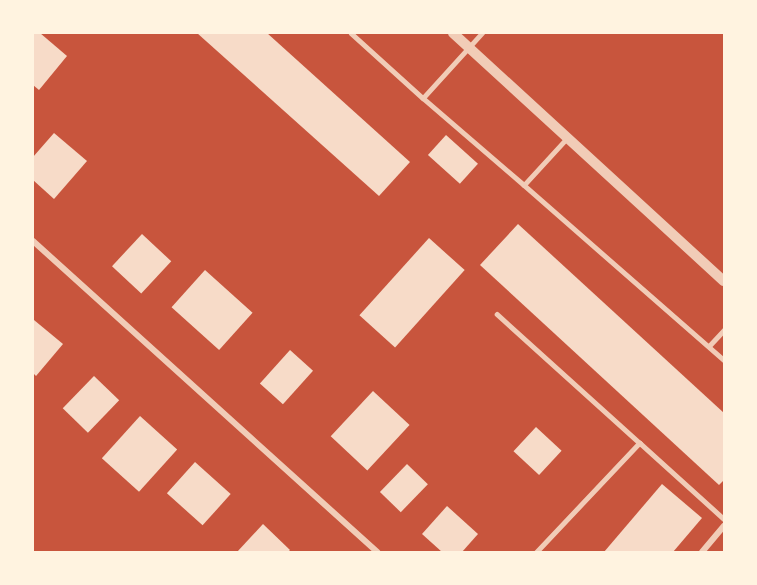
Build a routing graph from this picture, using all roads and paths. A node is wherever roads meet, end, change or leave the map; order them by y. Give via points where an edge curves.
1 (351, 33) edge
2 (453, 33) edge
3 (482, 33) edge
4 (467, 46) junction
5 (423, 98) junction
6 (567, 138) junction
7 (525, 185) junction
8 (33, 241) edge
9 (724, 282) edge
10 (497, 314) dead end
11 (724, 330) edge
12 (709, 346) junction
13 (724, 360) edge
14 (640, 443) junction
15 (724, 519) edge
16 (724, 526) edge
17 (377, 552) edge
18 (537, 552) edge
19 (702, 552) edge

1 - 5 lane
2 - 4 street
3 - 4 lane
4 - 5 lane
4 - 6 street
5 - 7 lane
6 - 7 lane
6 - 9 street
7 - 12 lane
8 - 17 street
10 - 14 lane
11 - 12 lane
12 - 13 lane
14 - 15 lane
14 - 18 lane
16 - 19 street

